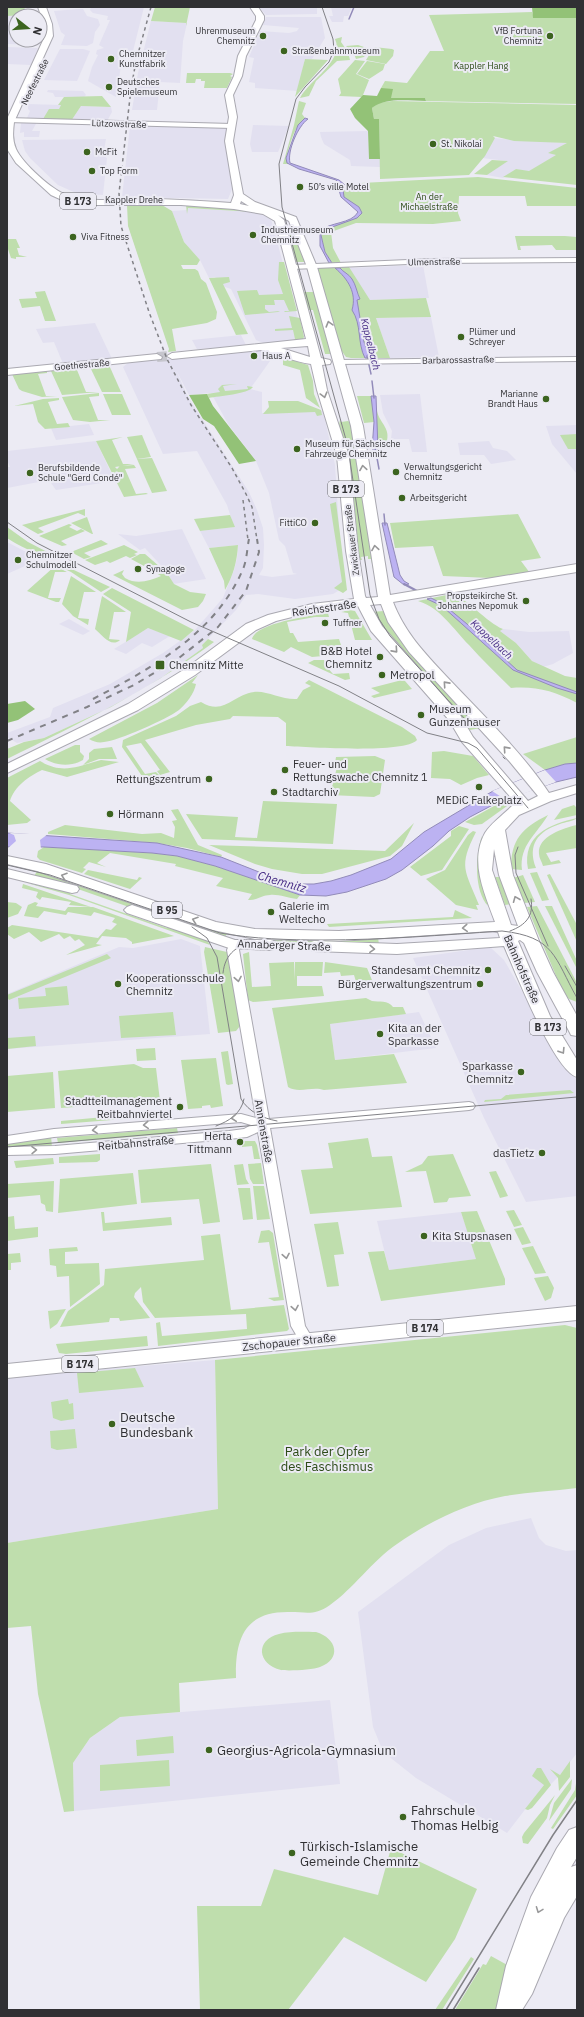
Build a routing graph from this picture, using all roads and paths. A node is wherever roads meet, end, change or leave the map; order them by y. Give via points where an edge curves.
1 (42, 7) edge
2 (46, 7) edge
3 (254, 7) edge
4 (12, 120) edge
5 (232, 126) junction
6 (11, 134) joint
7 (236, 202) junction
8 (260, 207) joint
9 (577, 260) edge
10 (312, 266) junction
11 (292, 267) junction
12 (312, 342) junction
13 (262, 347) junction
14 (172, 356) tunnel mouth
15 (157, 357) tunnel mouth
16 (577, 359) edge
17 (316, 362) junction
18 (339, 362) junction
19 (7, 372) edge
20 (577, 568) edge
21 (383, 597) junction
22 (361, 600) junction
23 (7, 761) edge
24 (7, 769) edge
25 (574, 790) edge
26 (545, 793) junction
27 (518, 803) junction
28 (497, 828) junction
29 (485, 858) junction
30 (7, 860) edge
31 (7, 873) edge
32 (506, 875) junction
33 (518, 933) junction
34 (255, 934) junction
35 (234, 945) junction
36 (577, 1031) edge
37 (577, 1072) edge
38 (469, 1106) dead end
39 (263, 1124) junction
40 (7, 1140) edge
41 (7, 1151) edge
42 (575, 1312) edge
43 (307, 1341) junction
44 (7, 1371) edge
45 (577, 1837) edge
46 (577, 1875) edge
47 (508, 2010) edge

1 - 4 main road, Neefestraße / B 173 via 49,36
2 - 4 main road, Neefestraße / B 173 via 53,22 55,40
3 - 5 main road via 260,20 242,56 238,76 229,95 234,117
4 - 5 street, Lützowstraße
4 - 6 main road, Neefestraße / B 173
5 - 7 main road via 230,141
6 - 7 main road, Kappler Drehe / B 173 via 11,148 19,160 60,197 88,202
7 - 8 main road, Kappler Drehe / B 173
7 - 11 main road, Zwickauer Straße / B 173 via 278,218
8 - 10 main road, Zwickauer Straße / B 173 via 293,219
9 - 10 street, Ulmenstraße via 430,261
10 - 11 street, Ulmenstraße
18 -> 10 main road, Zwickauer Straße / B 173
11 - 12 main road, Zwickauer Straße / B 173
12 - 13 main road
12 - 17 main road, Zwickauer Straße / B 173
13 - 14 main road
13 - 17 main road
15 - 19 main road, Goethestraße
16 - 18 street, Barbarossastraße
17 - 18 main road
17 -> 22 main road, Zwickauer Straße / B 173 via 343,456 352,552
21 -> 18 main road, Zwickauer Straße / B 173 via 357,426
20 - 21 main road, Reichsstraße
21 - 22 main road, Reichsstraße
26 -> 21 main road, Zwickauer Straße / B 173 via 397,629
22 - 23 main road, Reichsstraße via 304,603 253,618 157,685
22 - 24 main road, Reichsstraße via 312,608 263,621 238,636 190,672 133,706
22 -> 27 main road, Zwickauer Straße / B 173 via 384,638 455,718 462,734 507,784
25 - 26 main road, Bahnhofstraße
26 - 27 main road, Bahnhofstraße
27 - 28 main road, Bahnhofstraße / B 173
28 - 29 main road, Bahnhofstraße / B 173 via 489,842
28 - 32 main road, Bahnhofstraße / B 173
29 - 32 main road, Bahnhofstraße / B 173
29 - 33 main road, Bahnhofstraße / B 173 via 488,882
34 -> 30 main road, Annaberger Straße / B 95 via 214,926 41,867
31 - 35 main road, Annaberger Straße / B 95 via 52,883
33 -> 32 main road, Bahnhofstraße / B 173
33 -> 34 main road, Annaberger Straße / B 95 via 491,926 338,936
35 -> 33 main road, Annaberger Straße via 397,950
33 - 36 main road, Bahnhofstraße / B 173 via 545,972
33 -> 37 main road, Bahnhofstraße / B 173 via 542,1016
34 - 35 main road via 241,937
35 -> 39 street, Annenstraße
38 - 39 street, Reitbahnstraße
39 -> 40 street, Reitbahnstraße via 241,1118 54,1133
41 -> 39 street, Reitbahnstraße via 55,1150 236,1134
39 -> 43 street, Annenstraße via 298,1326
42 - 43 main road, Zschopauer Straße / B 174
43 - 44 main road, Zschopauer Straße / B 174
45 -> 47 main road via 544,1896 517,1965
46 - 47 main road via 558,1907 523,1986

